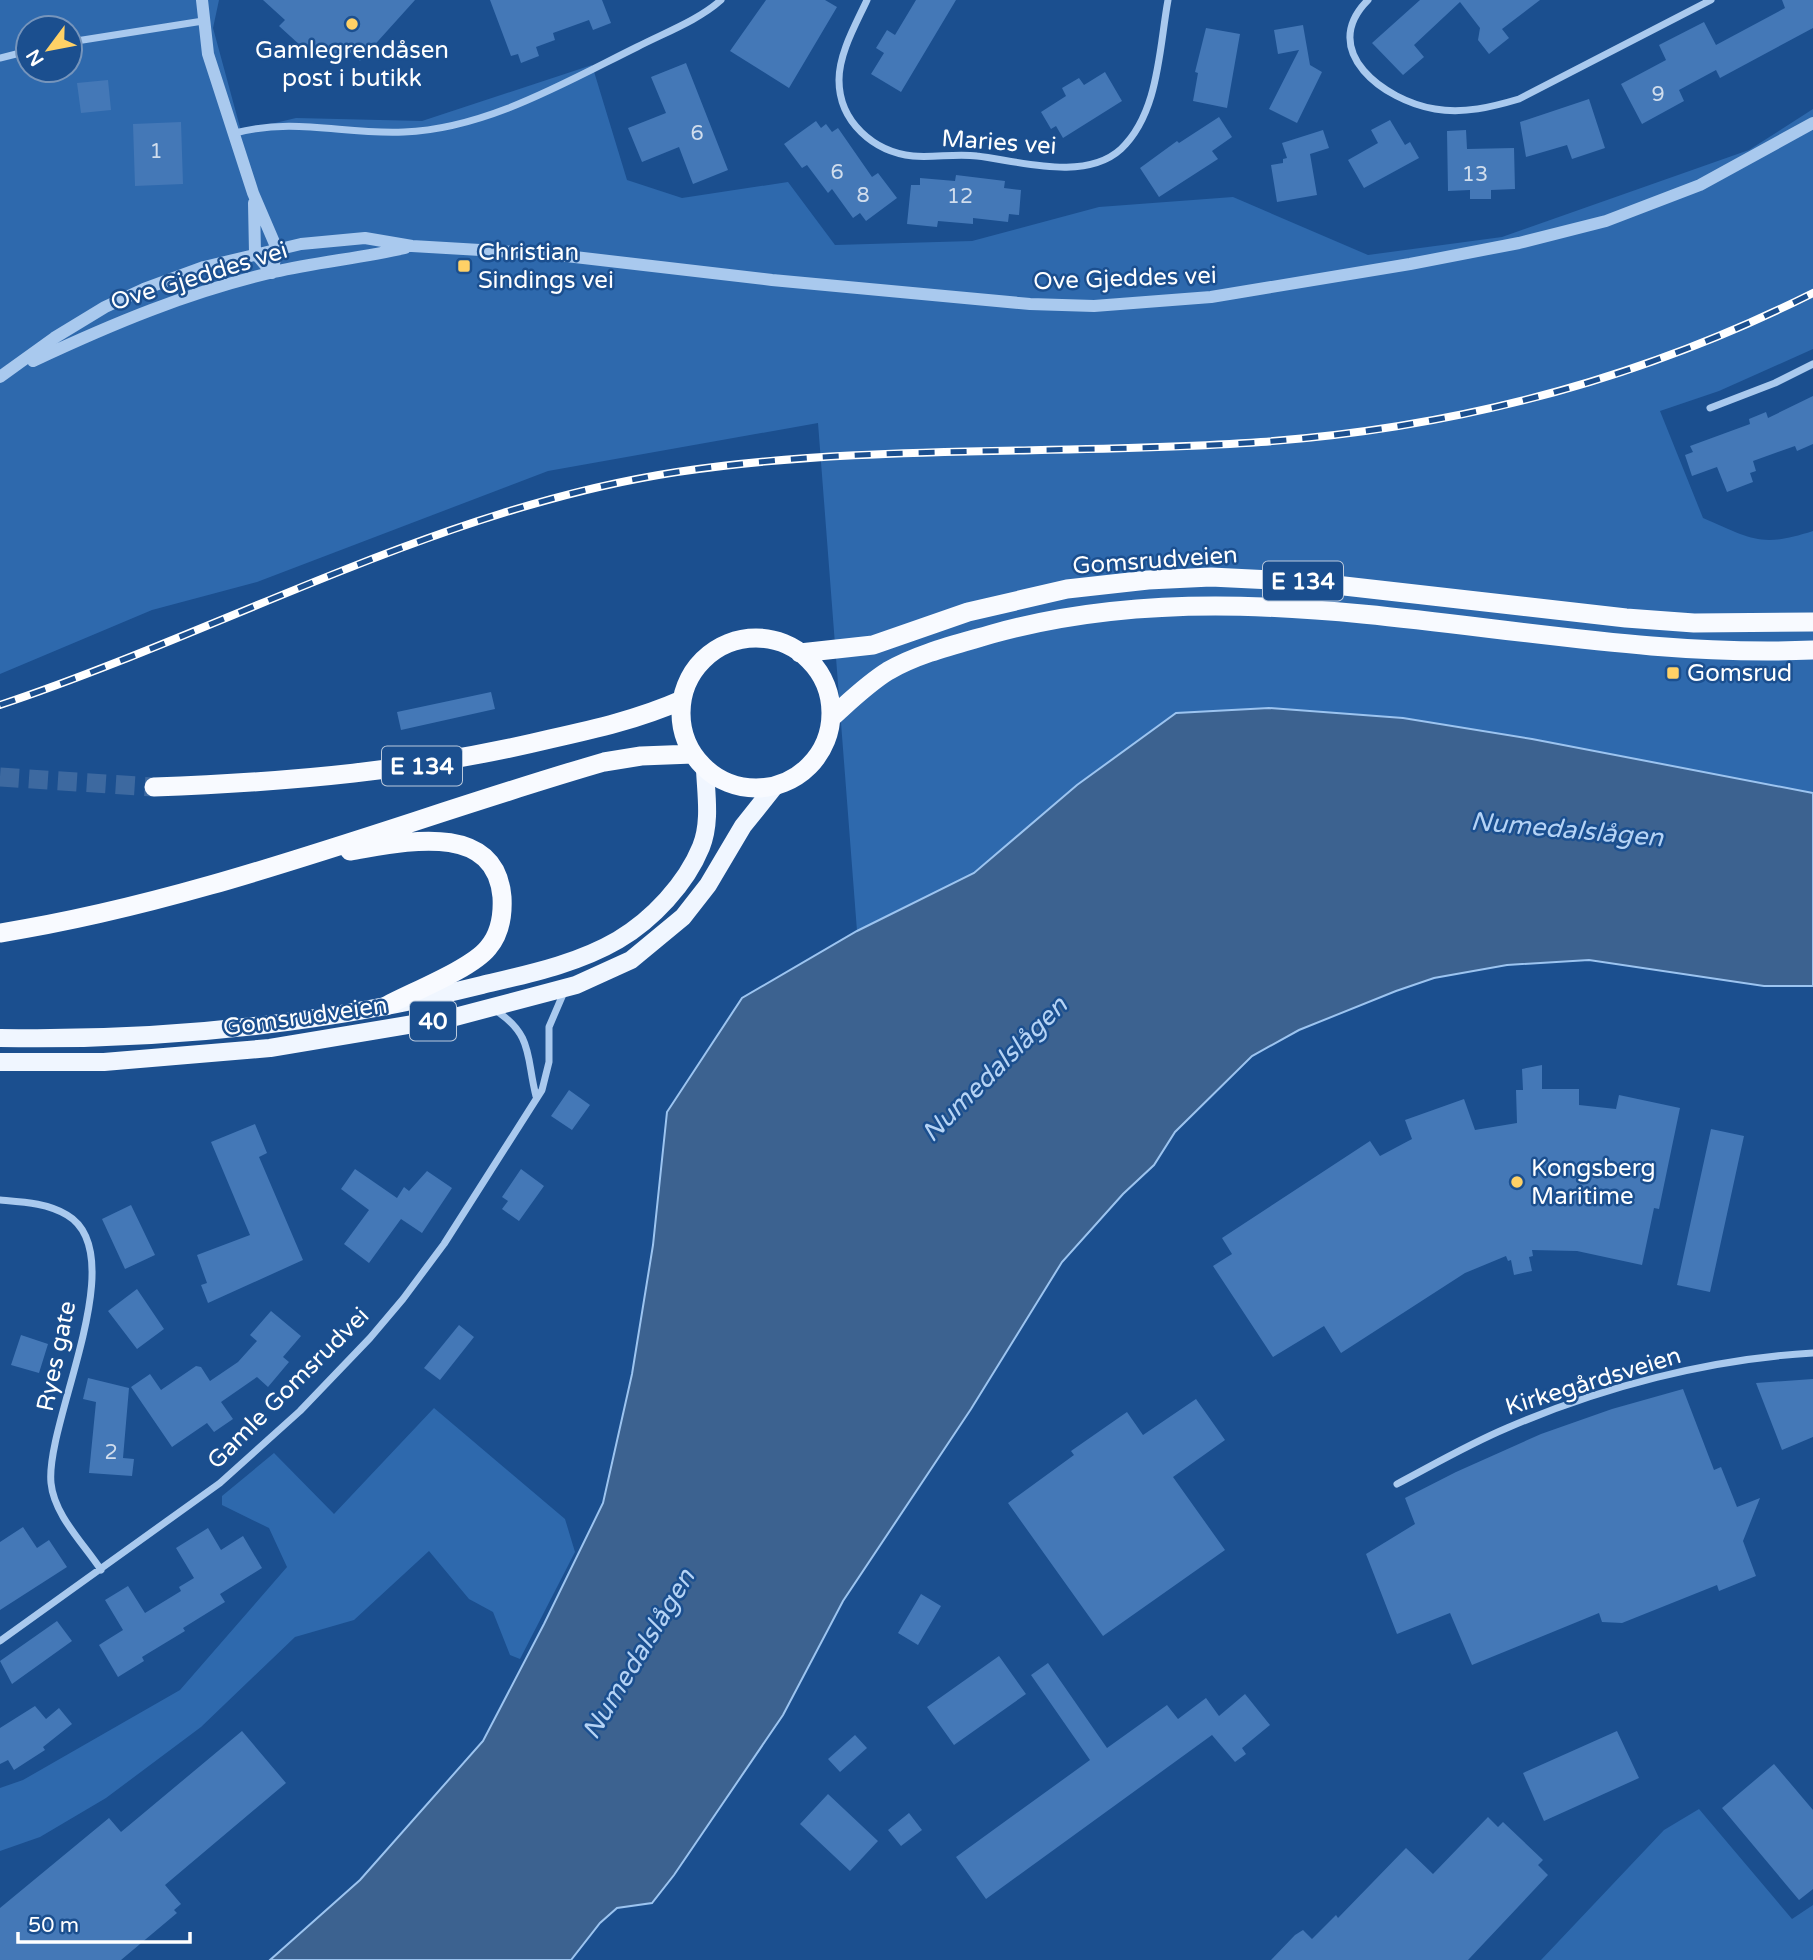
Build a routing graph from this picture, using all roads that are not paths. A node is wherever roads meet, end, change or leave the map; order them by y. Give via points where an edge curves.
1 (202, 0) edge
2 (721, 0) edge
3 (867, 0) edge
4 (1168, 0) edge
5 (1368, 0) edge
6 (1711, 0) edge
7 (203, 21) junction
8 (84, 40) edge
9 (1813, 123) edge
10 (235, 133) junction
11 (253, 193) junction
12 (412, 246) junction
13 (277, 249) junction
14 (255, 253) junction
15 (272, 273) junction
16 (1813, 364) edge
17 (4, 375) edge
18 (1710, 408) dead end
19 (1813, 622) edge
20 (1813, 650) edge
21 (800, 653) junction
22 (682, 700) junction
23 (831, 719) junction
24 (699, 761) junction
25 (775, 786) junction
26 (154, 787) tunnel mouth
27 (293, 859) junction
28 (0, 933) edge
29 (566, 988) junction
30 (386, 1006) junction
31 (492, 1008) junction
32 (0, 1038) edge
33 (0, 1062) edge
34 (536, 1096) junction
35 (0, 1200) edge
36 (1813, 1353) edge
37 (1397, 1484) dead end
38 (101, 1570) junction
39 (0, 1641) edge

1 - 7 street
2 - 10 street via 594,68 464,124 405,132 290,124
3 - 4 street, Maries vei via 847,44 838,79 849,116 873,143 914,156 972,155 1078,167 1118,152 1143,118
5 - 6 street via 1351,28 1351,50 1370,80 1408,101 1460,110 1487,109 1519,99
7 - 8 street
7 - 10 street via 208,54
9 - 12 street, Ove Gjeddes vei via 1700,185 1606,221 1423,262 1211,298 1094,306 1030,304 549,254
10 - 11 street
11 - 13 street
11 - 14 street
12 - 13 street, Ove Gjeddes vei via 365,239
12 - 15 street, Ove Gjeddes vei
13 - 14 street, Ove Gjeddes vei
13 - 15 street
14 - 15 street
14 - 17 street, Ove Gjeddes vei via 204,267 104,307
15 - 17 street, Ove Gjeddes vei via 118,320
16 - 18 street
19 - 21 highway, Gomsrudveien / E 134 via 1639,619 1320,583 1211,577 1067,589 968,612 873,645
20 - 23 highway, Gomsrudveien / E 134 via 1663,649 1300,609 1143,608 1053,620 915,659 877,679
21 - 22 highway, E 134 via 764,639 727,644 697,666
21 - 23 highway, E 134 via 824,682
22 - 24 highway, E 134 via 682,728
22 - 26 highway, E 134 via 632,720 411,768 312,780
23 - 25 highway, E 134 via 814,761
24 - 25 highway, E 134 via 737,786
24 - 27 highway, E 134 via 642,756 604,762
24 - 30 main road, Gomsrudveien / 40 via 708,817 702,846 677,887 635,928 568,962
25 - 29 main road, Gomsrudveien / 40 via 743,825 696,902 667,932 631,960
27 - 28 highway, E 134 via 128,906
27 - 30 highway, E 134 via 427,840 460,845 492,867 501,887 502,905 498,932 488,948 471,962
29 - 31 main road, Gomsrudveien / 40
29 - 34 street, Gamle Gomsrudvei via 549,1027 546,1082
30 - 32 main road, Gomsrudveien / 40 via 216,1030 103,1038
31 - 33 main road, Gomsrudveien / 40 via 390,1030 270,1048 104,1062
31 - 34 street via 508,1018 524,1039
34 - 38 street, Gamle Gomsrudvei via 443,1244 370,1339 220,1483
35 - 38 street, Ryes gate via 38,1203 67,1215 85,1230 92,1250 82,1350 56,1440 51,1481 56,1504
36 - 37 street, Kirkegårdsveien via 1694,1370 1609,1392 1504,1429
38 - 39 street, Gamle Gomsrudvei

